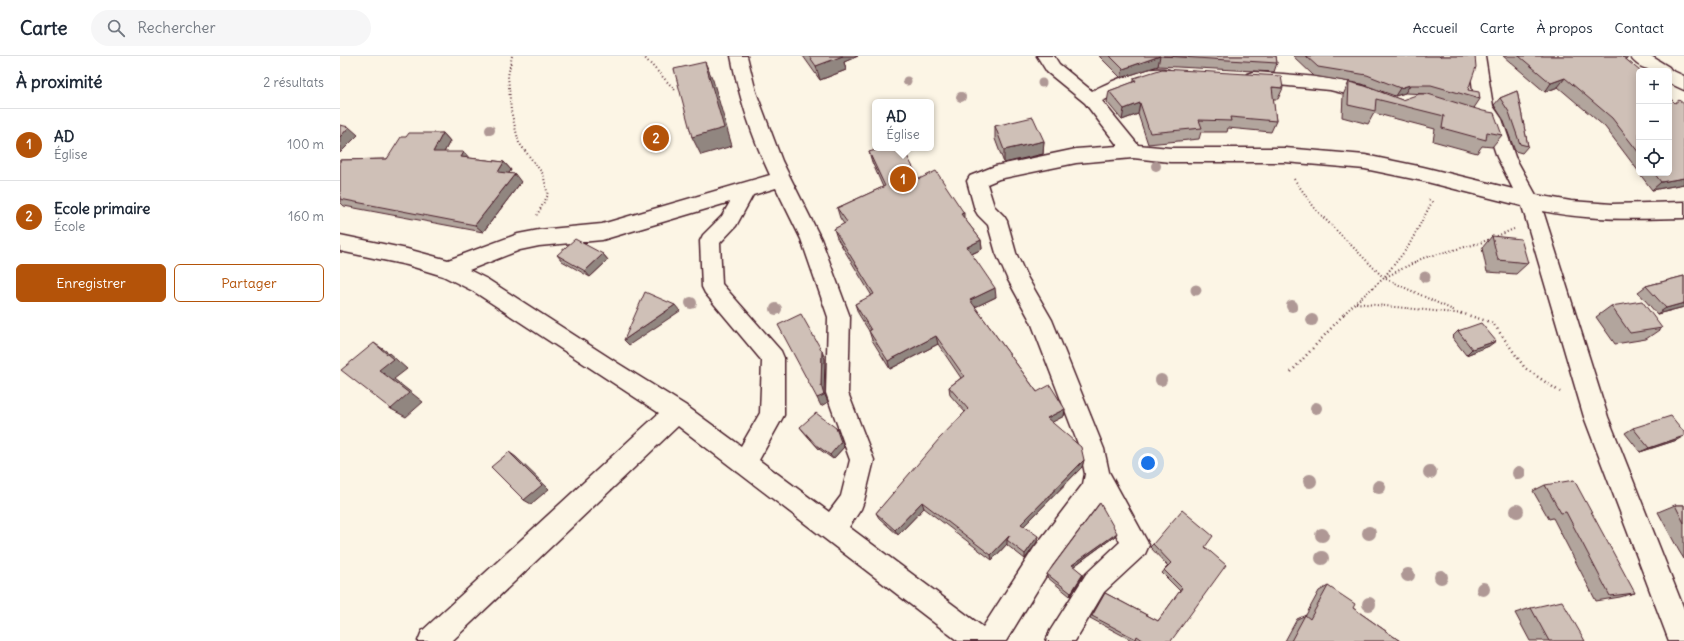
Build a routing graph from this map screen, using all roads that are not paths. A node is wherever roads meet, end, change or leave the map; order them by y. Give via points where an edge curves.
1 (739, 56) edge
2 (1045, 56) edge
3 (1477, 56) edge
4 (1638, 56) edge
5 (1658, 68) edge
6 (1179, 74) edge
7 (1236, 76) edge
8 (1672, 77) edge
9 (1684, 84) edge
10 (1091, 99) junction
11 (1388, 102) edge
12 (1466, 114) edge
13 (1493, 120) junction
14 (1133, 151) junction
15 (782, 179) junction
16 (746, 191) junction
17 (1530, 201) junction
18 (1684, 210) edge
19 (340, 243) edge
20 (449, 270) junction
21 (677, 412) junction
22 (745, 462) junction
23 (1097, 474) junction
24 (832, 529) junction
25 (432, 641) edge
26 (980, 641) edge
27 (990, 641) edge
28 (1060, 641) edge
29 (1683, 641) edge

1 - 15 street via 747,92
2 - 10 street via 1053,68
3 - 13 street via 1484,108
4 - 5 street
6 - 10 street via 1158,73 1143,77 1100,93
7 - 11 street via 1323,84 1362,91
8 - 9 street
10 - 14 street
12 - 13 street
13 - 17 street via 1506,157
14 - 17 street via 1170,156 1277,155 1365,162
14 - 23 street via 1076,156 995,173 976,181 985,210 997,221 1017,278 1041,320 1092,449
15 - 16 street
15 - 24 street via 811,239 839,317 836,393 862,460 852,501
16 - 20 street via 602,232 518,242
16 - 22 street via 730,221 710,241 712,287 773,358 772,415
17 - 18 street via 1571,209 1612,212
17 - 29 street via 1596,417
19 - 20 street via 407,257
20 - 21 street via 480,285
21 - 22 street
21 - 25 street
22 - 24 street
23 - 27 street via 1095,489 1043,557
23 - 28 street via 1136,545 1095,583
24 - 26 street

